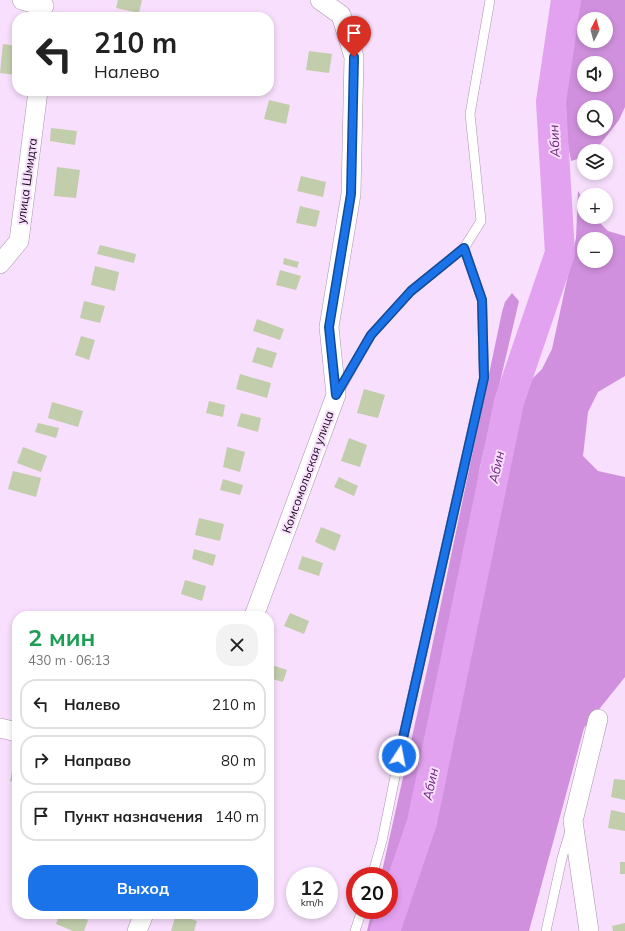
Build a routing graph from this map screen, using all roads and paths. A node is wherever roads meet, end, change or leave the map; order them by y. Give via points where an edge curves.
1 (22, 0) edge
2 (320, 0) edge
3 (490, 0) edge
4 (44, 8) edge
5 (37, 96) edge
6 (464, 248) junction
7 (0, 264) edge
8 (336, 395) junction
9 (256, 611) edge
10 (598, 719) dead end
11 (0, 728) edge
12 (12, 731) edge
13 (573, 821) junction
14 (374, 867) edge
15 (142, 919) edge
16 (359, 919) edge
17 (138, 931) edge
18 (355, 931) edge
19 (546, 931) edge
20 (590, 931) edge

1 - 4 street
2 - 8 street, Комсомольская улица via 341,15 354,57 351,194 329,327
3 - 6 lane via 470,114 481,221
5 - 7 street, улица Шмидта via 19,241
6 - 8 lane via 411,291 371,335
6 - 14 lane via 482,300 484,378
8 - 9 street, Комсомольская улица
10 - 13 street
11 - 12 street
13 - 19 lane
13 - 20 street
15 - 17 street
16 - 18 lane

